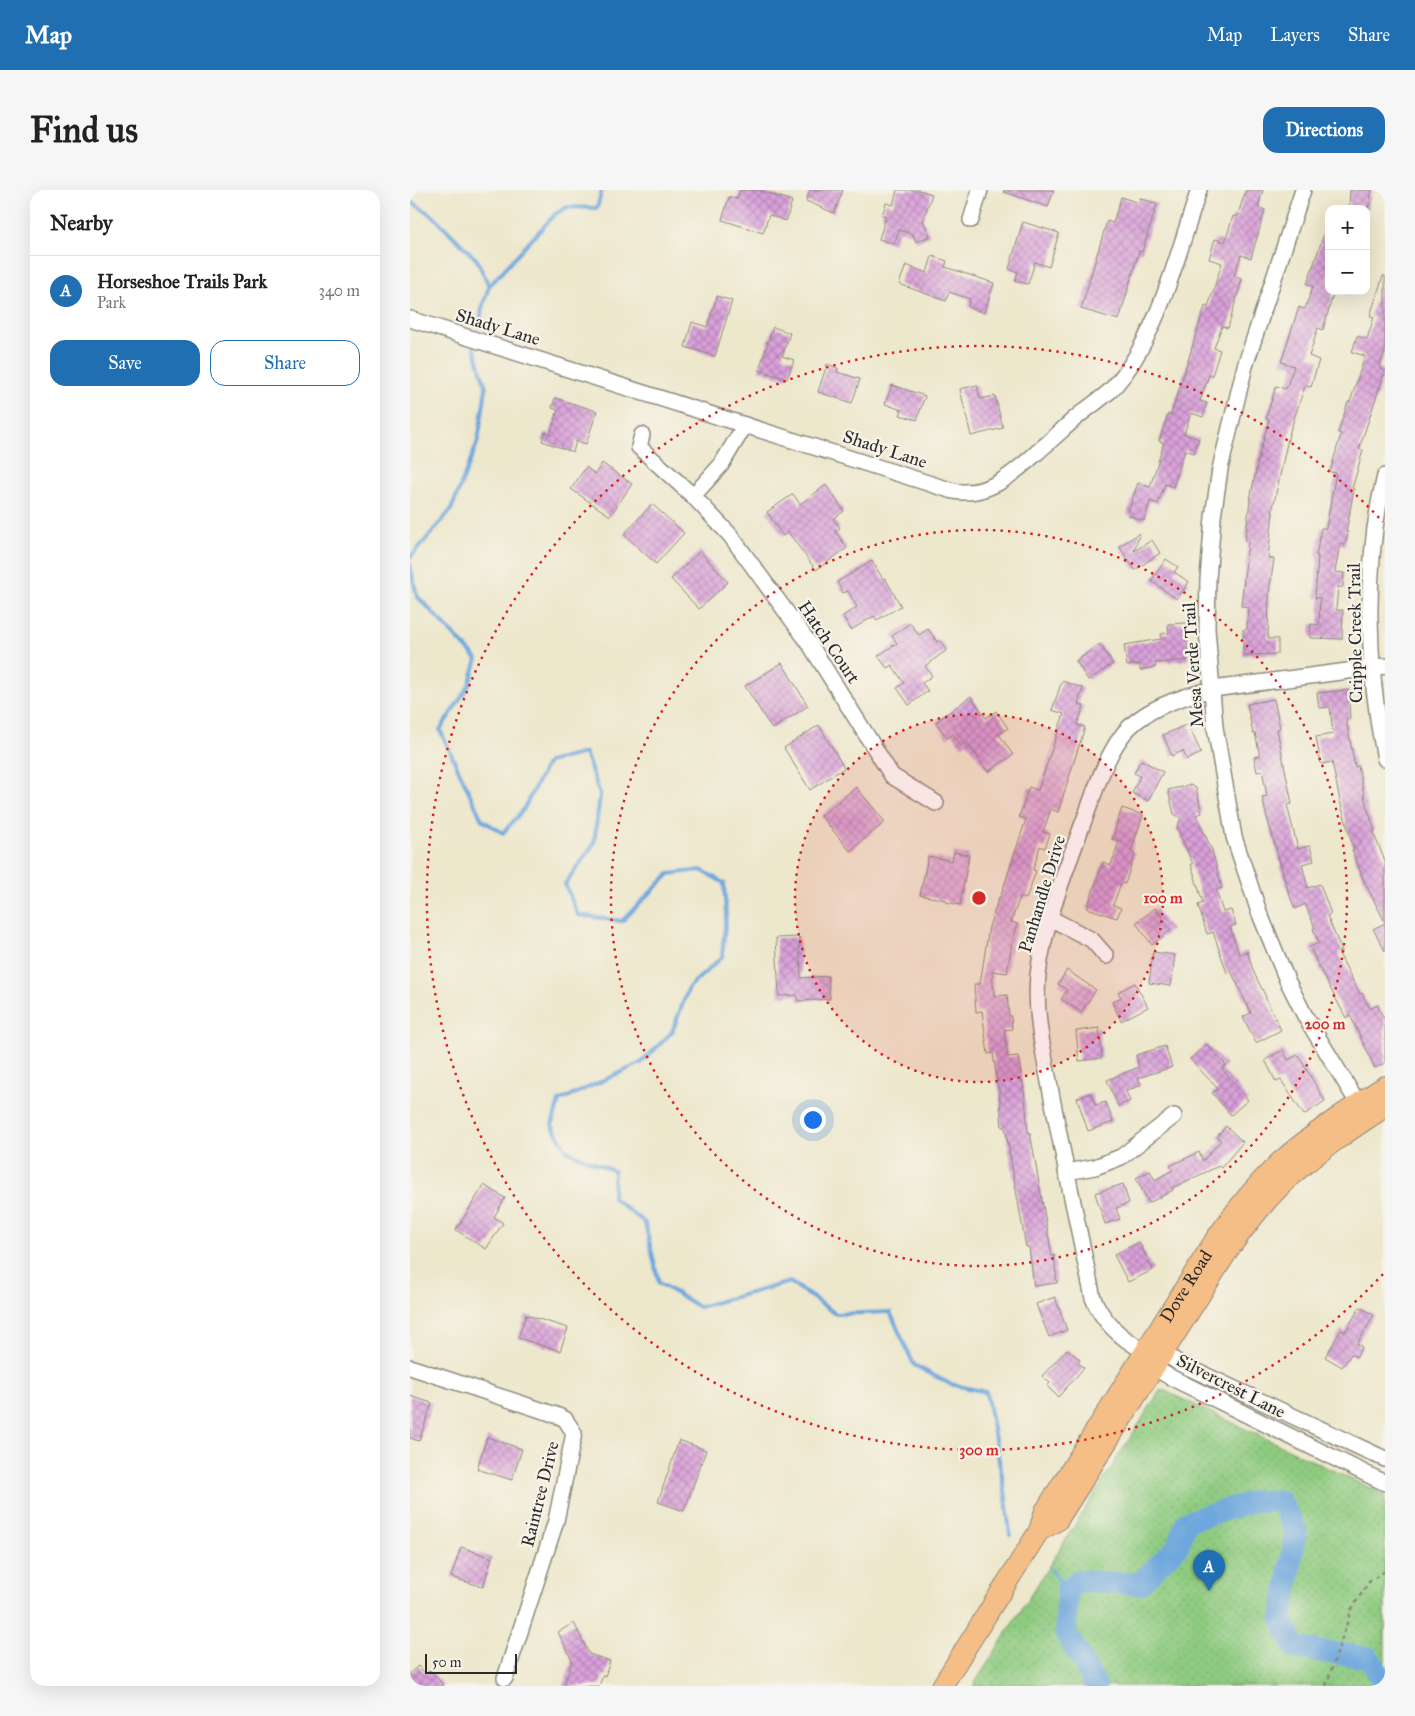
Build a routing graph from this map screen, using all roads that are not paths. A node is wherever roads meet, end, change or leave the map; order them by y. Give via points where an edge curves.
1 (980, 190) edge
2 (1199, 190) edge
3 (1303, 190) edge
4 (971, 220) dead end
5 (410, 319) edge
6 (745, 425) junction
7 (642, 435) dead end
8 (1385, 476) edge
9 (693, 496) junction
10 (1379, 667) edge
11 (1213, 689) junction
12 (1385, 759) edge
13 (936, 802) dead end
14 (1050, 918) junction
15 (1106, 956) dead end
16 (1385, 1086) edge
17 (1385, 1107) edge
18 (1362, 1111) junction
19 (1174, 1116) dead end
20 (1066, 1172) junction
21 (1154, 1357) junction
22 (410, 1367) edge
23 (1385, 1459) edge
24 (1385, 1482) edge
25 (505, 1678) dead end
26 (942, 1686) edge

1 - 4 street
2 - 6 street, Shady Lane via 1164,296 1144,343 1123,376 1110,391 1011,476 975,492 953,491
3 - 11 street, Mesa Verde Trail via 1245,366 1220,469 1208,578 1207,629
5 - 6 street, Shady Lane
6 - 9 street via 722,465
7 - 9 street, Hatch Court via 639,447
8 - 10 street, Cripple Creek Trail via 1372,553 1370,630
9 - 13 street, Hatch Court via 730,535 809,643 892,776
10 - 11 street, Panhandle Drive
10 - 12 street, Cripple Creek Trail via 1377,721
11 - 14 street, Panhandle Drive via 1170,702 1150,712 1121,736 1099,781
11 - 18 street, Mesa Verde Trail via 1215,727 1234,836 1259,912 1296,998
14 - 15 street via 1092,940
14 - 20 street, Panhandle Drive via 1042,951 1037,1002
16 - 18 main road, Dove Road
17 - 18 main road, Dove Road
18 - 21 main road, Dove Road via 1327,1125 1280,1162 1234,1212 1215,1240
19 - 20 street via 1120,1157 1095,1167
20 - 21 street, Panhandle Drive via 1098,1311 1118,1333
21 - 23 street, Silvercrest Lane via 1179,1363
21 - 24 street, Silvercrest Lane via 1172,1378
21 - 26 main road, Dove Road via 1045,1511 1039,1531
22 - 25 street, Raintree Drive via 556,1415 565,1419 574,1432 556,1521

